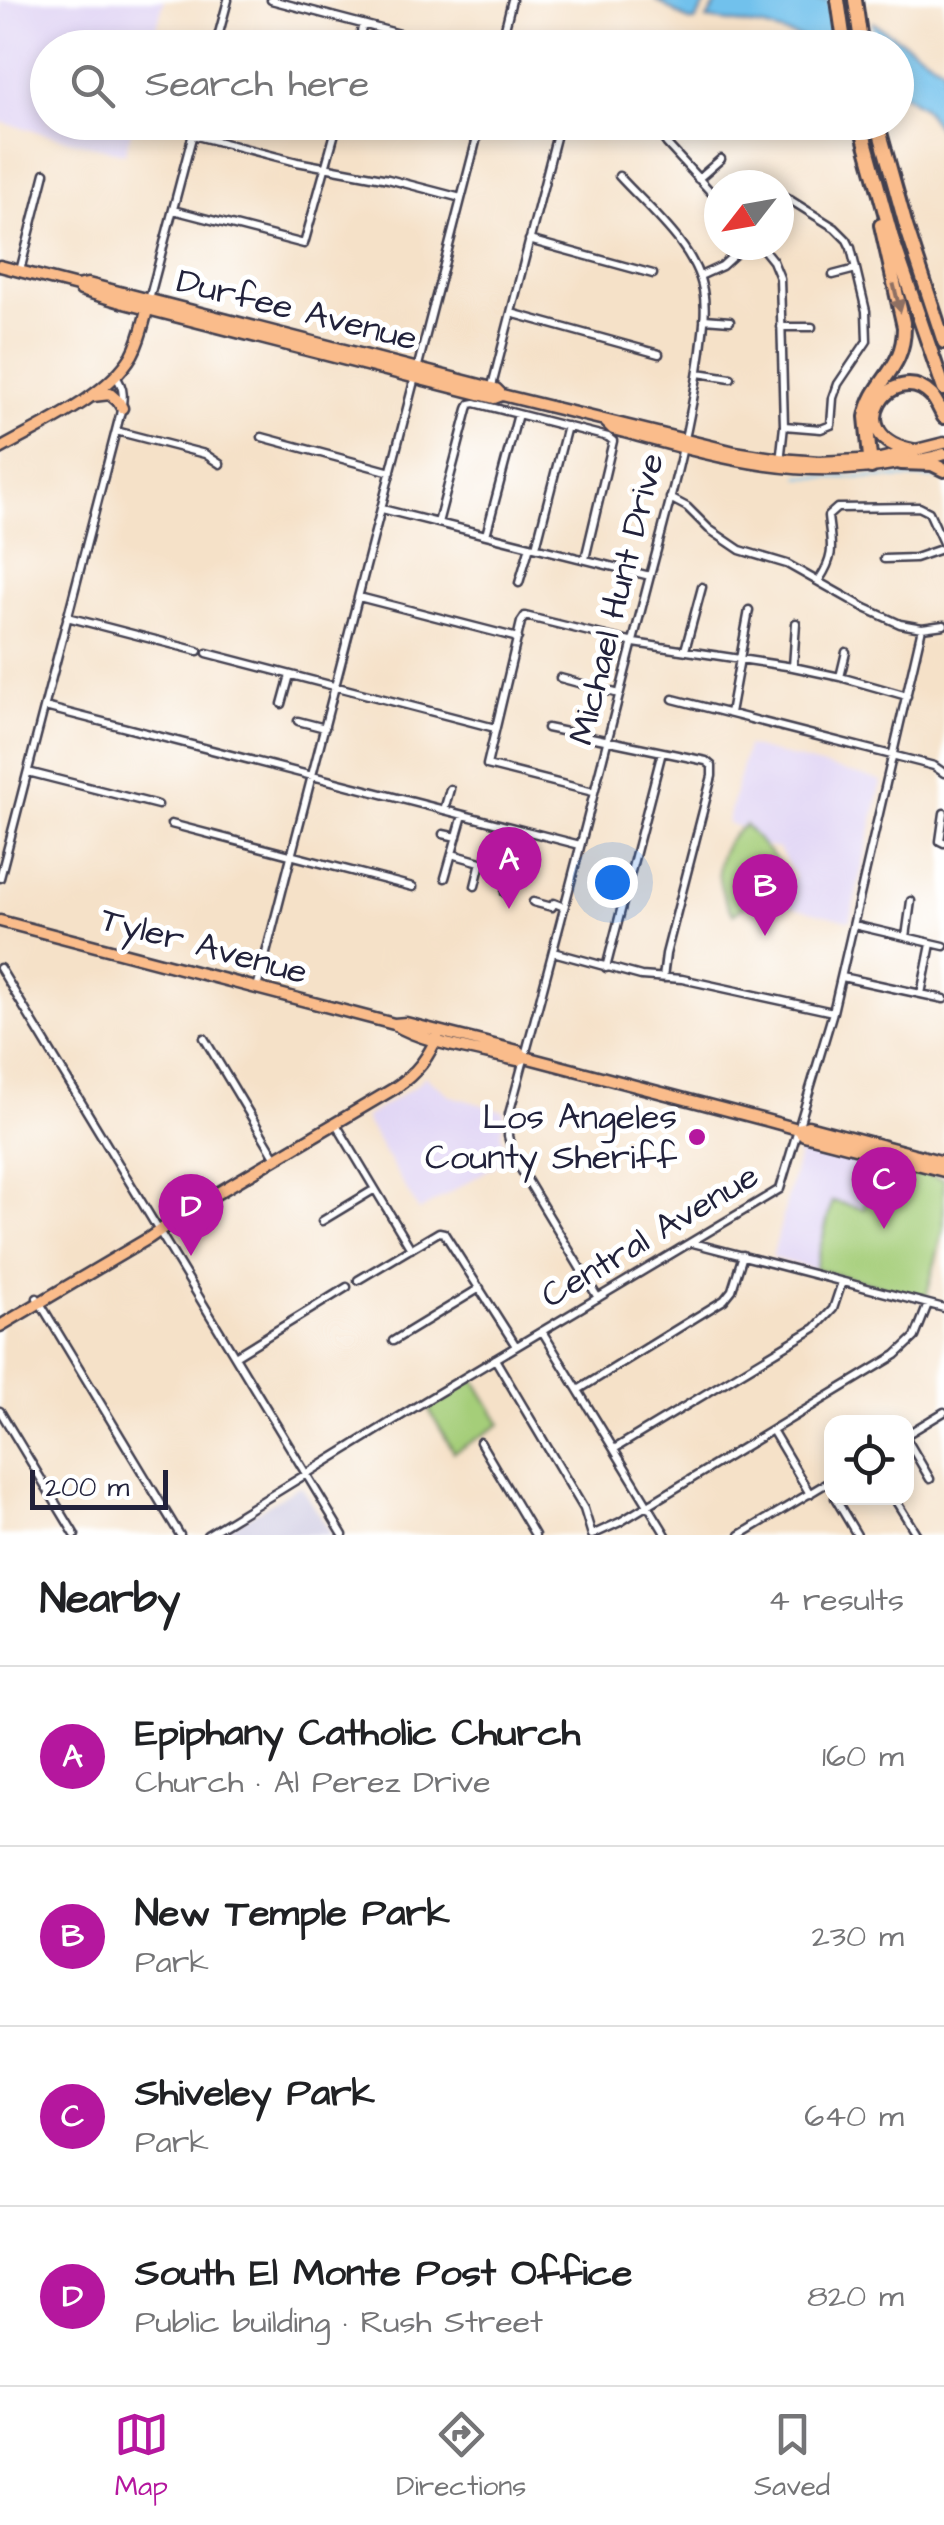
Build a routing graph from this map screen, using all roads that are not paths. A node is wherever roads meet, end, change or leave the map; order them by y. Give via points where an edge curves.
1 (228, 0) edge
2 (270, 0) edge
3 (512, 0) edge
4 (838, 0) edge
5 (854, 0) edge
6 (363, 24) junction
7 (220, 30) edge
8 (362, 30) edge
9 (386, 30) edge
10 (504, 30) edge
11 (842, 30) edge
12 (859, 30) edge
13 (191, 140) edge
14 (217, 140) edge
15 (333, 140) edge
16 (476, 140) edge
17 (555, 140) edge
18 (666, 140) edge
19 (864, 140) edge
20 (882, 140) edge
21 (721, 159) dead end
22 (326, 167) junction
23 (46, 173) dead end
24 (619, 176) dead end
25 (698, 179) junction
26 (704, 185) edge
27 (461, 198) junction
28 (880, 202) junction
29 (794, 203) edge
30 (173, 210) junction
31 (528, 240) junction
32 (729, 260) edge
33 (772, 260) edge
34 (0, 266) edge
35 (856, 269) junction
36 (20, 271) junction
37 (653, 274) dead end
38 (833, 275) dead end
39 (700, 276) junction
40 (148, 305) junction
41 (510, 313) junction
42 (704, 319) junction
43 (730, 321) dead end
44 (781, 327) junction
45 (812, 327) dead end
46 (944, 341) edge
47 (659, 354) dead end
48 (698, 373) junction
49 (417, 374) junction
50 (116, 376) junction
51 (732, 378) dead end
52 (944, 389) edge
53 (490, 392) junction
54 (92, 396) junction
55 (122, 408) junction
56 (518, 414) junction
57 (944, 417) edge
58 (567, 426) junction
59 (784, 426) junction
60 (116, 431) junction
61 (262, 437) dead end
62 (684, 443) junction
63 (944, 443) edge
64 (0, 449) edge
65 (914, 451) junction
66 (944, 454) edge
67 (902, 463) junction
68 (220, 464) dead end
69 (780, 464) junction
70 (871, 464) junction
71 (944, 470) edge
72 (391, 472) junction
73 (670, 498) junction
74 (382, 509) junction
75 (438, 523) junction
76 (486, 535) junction
77 (533, 546) junction
78 (944, 546) edge
79 (884, 559) dead end
80 (586, 560) junction
81 (650, 576) junction
82 (818, 580) junction
83 (520, 582) dead end
84 (702, 587) dead end
85 (360, 597) junction
86 (749, 610) dead end
87 (67, 617) junction
88 (796, 623) dead end
89 (944, 625) edge
90 (922, 628) junction
91 (518, 638) junction
92 (634, 643) junction
93 (685, 650) junction
94 (846, 652) dead end
95 (741, 658) junction
96 (792, 667) junction
97 (290, 675) junction
98 (840, 677) junction
99 (560, 678) dead end
100 (336, 687) junction
101 (619, 694) junction
102 (906, 696) junction
103 (673, 699) dead end
104 (282, 704) dead end
105 (45, 707) junction
106 (730, 712) junction
107 (298, 721) dead end
108 (325, 728) junction
109 (495, 728) junction
110 (547, 728) dead end
111 (607, 741) junction
112 (662, 752) junction
113 (893, 755) junction
114 (28, 772) junction
115 (944, 773) edge
116 (313, 776) junction
117 (450, 789) dead end
118 (593, 792) junction
119 (158, 805) dead end
120 (444, 810) junction
121 (944, 813) edge
122 (463, 815) junction
123 (171, 824) dead end
124 (442, 834) dead end
125 (456, 837) junction
126 (499, 837) dead end
127 (942, 842) edge
128 (580, 845) junction
129 (292, 854) junction
130 (452, 854) junction
131 (482, 862) junction
132 (492, 864) junction
133 (0, 878) edge
134 (445, 878) dead end
135 (475, 886) dead end
136 (414, 887) dead end
137 (506, 893) dead end
138 (912, 901) dead end
139 (534, 902) dead end
140 (564, 907) junction
141 (0, 922) edge
142 (854, 925) junction
143 (906, 937) junction
144 (931, 944) junction
145 (944, 946) edge
146 (552, 952) junction
147 (0, 968) edge
148 (606, 968) junction
149 (842, 977) junction
150 (663, 978) junction
151 (257, 988) junction
152 (921, 994) junction
153 (944, 999) edge
154 (833, 1012) junction
155 (438, 1036) junction
156 (204, 1038) dead end
157 (525, 1057) junction
158 (336, 1124) junction
159 (798, 1129) junction
160 (276, 1159) junction
161 (944, 1162) edge
162 (944, 1171) edge
163 (375, 1189) junction
164 (322, 1222) dead end
165 (158, 1230) junction
166 (692, 1243) junction
167 (411, 1249) junction
168 (743, 1256) junction
169 (358, 1280) dead end
170 (842, 1282) junction
171 (347, 1288) dead end
172 (480, 1288) junction
173 (598, 1298) junction
174 (38, 1300) junction
175 (928, 1304) junction
176 (944, 1308) edge
177 (0, 1323) edge
178 (542, 1330) junction
179 (393, 1340) dead end
180 (516, 1346) junction
181 (234, 1356) junction
182 (495, 1359) junction
183 (578, 1390) junction
184 (0, 1412) edge
185 (944, 1412) edge
186 (772, 1430) junction
187 (914, 1432) edge
188 (480, 1442) dead end
189 (614, 1449) junction
190 (914, 1451) edge
191 (306, 1475) junction
192 (930, 1478) dead end
193 (824, 1485) edge
194 (810, 1494) junction
195 (648, 1505) junction
196 (839, 1505) edge
197 (898, 1505) edge
198 (75, 1535) edge
199 (180, 1535) edge
200 (207, 1535) edge
201 (343, 1535) edge
202 (534, 1535) edge
203 (592, 1535) edge
204 (666, 1535) edge
205 (740, 1535) edge
206 (857, 1535) edge
207 (916, 1535) edge

1 - 7 street
2 - 6 street
3 - 10 street
4 - 11 highway
5 - 12 highway
6 - 8 street
6 - 9 street
13 - 30 street
14 - 22 street
15 - 22 street
16 - 27 street
17 - 31 street
18 - 25 street
19 - 28 highway
20 - 46 highway
21 - 25 street
22 - 27 street
22 - 30 street via 304,244
23 - 36 street
24 - 39 street, Michael Hunt Drive via 682,245
25 - 26 street
27 - 49 street
28 - 52 highway
28 -> 70 highway via 904,338 867,410
29 - 35 street via 842,234
30 - 40 street
31 - 37 street
31 - 41 street
32 - 39 street
33 - 44 street via 780,278
34 - 36 main road, Durfee Avenue
35 - 38 street
35 - 59 street via 868,334 838,384 831,425
36 - 40 main road, Durfee Avenue
39 - 42 street, Michael Hunt Drive
40 - 49 main road, Durfee Avenue
40 - 50 main road via 131,357
41 - 47 street
41 - 53 street
42 - 43 street
42 - 48 street, Michael Hunt Drive
44 - 45 street
44 - 59 street
48 - 51 street
48 - 62 street, Michael Hunt Drive
49 - 53 main road, Durfee Avenue
49 - 72 street
50 - 54 main road
50 - 55 street
53 - 62 main road, Durfee Avenue via 606,422 613,430
54 - 55 main road via 110,394
54 - 64 main road
55 - 60 street
56 - 58 street
56 - 75 street via 470,404
56 - 76 street
57 - 65 highway via 920,388 886,392 876,409 880,434 892,446
58 - 77 street
58 - 80 street via 613,440
59 - 69 street
60 - 68 street
60 - 87 street
61 - 72 street
62 - 69 main road, Durfee Avenue
62 - 73 street, Michael Hunt Drive
63 - 65 main road
65 - 70 main road
66 - 67 main road
67 - 70 main road
67 - 71 highway
69 - 70 main road, Durfee Avenue
72 - 74 street
73 - 81 street, Michael Hunt Drive
73 - 82 street via 740,550
74 - 75 street
74 - 85 street
75 - 76 street
76 - 77 street
77 - 80 street
77 - 83 street
78 - 79 street via 915,558
78 - 82 street via 929,512 919,507 842,508 828,519 831,561
80 - 81 street
81 - 92 street, Michael Hunt Drive
82 - 90 street via 865,608
84 - 93 street
85 - 91 street
85 - 100 street
86 - 95 street
87 - 97 street
87 - 105 street
88 - 96 street
89 - 90 street
90 - 102 street, Central Avenue
91 - 92 street via 525,616
91 - 109 street
92 - 93 street
92 - 101 street, Michael Hunt Drive
93 - 95 street
94 - 98 street
95 - 96 street
95 - 106 street
96 - 98 street
97 - 100 street
97 - 104 street
98 - 102 street
99 - 101 street
100 - 108 street
100 - 109 street
101 - 111 street, Michael Hunt Drive
102 - 113 street, Central Avenue
103 - 106 street
105 - 114 street
105 - 116 street
106 - 113 street
107 - 108 street
108 - 116 street
109 - 118 street via 486,765
110 - 111 street
111 - 112 street
111 - 118 street, Michael Hunt Drive
112 - 148 street
112 - 150 street via 712,766
113 - 115 street
113 - 142 street, Central Avenue
114 - 119 street
114 - 133 street
116 - 120 street
116 - 129 street
117 - 120 street
118 - 128 street, Michael Hunt Drive
120 - 122 street
121 - 127 street
122 - 125 street
122 - 128 street
123 - 129 street
124 - 125 street
125 - 130 street
126 - 132 street
128 - 140 street, Michael Hunt Drive
129 - 136 street
129 - 151 street
130 - 131 street
130 - 134 street
131 - 132 street
131 - 135 street
132 - 137 street via 509,870
138 - 143 street
139 - 140 street
140 - 146 street, Michael Hunt Drive
141 - 151 main road, Tyler Avenue
142 - 143 street
142 - 149 street, Central Avenue
143 - 144 street
144 - 145 street
144 - 152 street
146 - 148 street
146 - 157 street, Michael Hunt Drive
147 - 165 street
148 - 150 street
149 - 152 street
149 - 154 street, Central Avenue
150 - 154 street
151 - 155 main road, Tyler Avenue
152 - 153 street
154 - 159 street, Central Avenue
155 - 157 main road, Tyler Avenue
155 - 158 main road via 408,1080
156 - 160 street
157 - 159 main road, Tyler Avenue
157 - 173 street, Michael Hunt Drive via 509,1114 514,1158
158 - 160 main road
158 - 163 street
159 - 161 main road via 808,1126
159 - 162 main road
159 - 166 street, Central Avenue via 777,1192
160 - 165 main road
163 - 164 street
163 - 167 street
165 - 174 main road
165 - 181 street
166 - 168 street
166 - 173 street, Central Avenue
167 - 169 street
167 - 172 street via 444,1233
168 - 170 street
168 - 183 street via 724,1300
170 - 175 street
170 - 189 street via 816,1328
171 - 181 street
172 - 179 street
172 - 180 street
173 - 178 street, Central Avenue
174 - 177 main road
174 - 199 street
175 - 176 street
175 - 186 street via 906,1347
178 - 180 street, Central Avenue
178 - 183 street
180 - 182 street, Central Avenue
181 - 191 street
182 - 191 street, Central Avenue
182 - 203 street via 584,1508
183 - 189 street
184 - 198 street
185 - 187 street
186 - 194 street
186 - 195 street
188 - 202 street
189 - 195 street
190 - 192 street
191 - 200 street, Central Avenue
191 - 201 street
193 - 194 street
194 - 205 street
195 - 203 street
195 - 204 street
196 - 206 street
197 - 207 street

